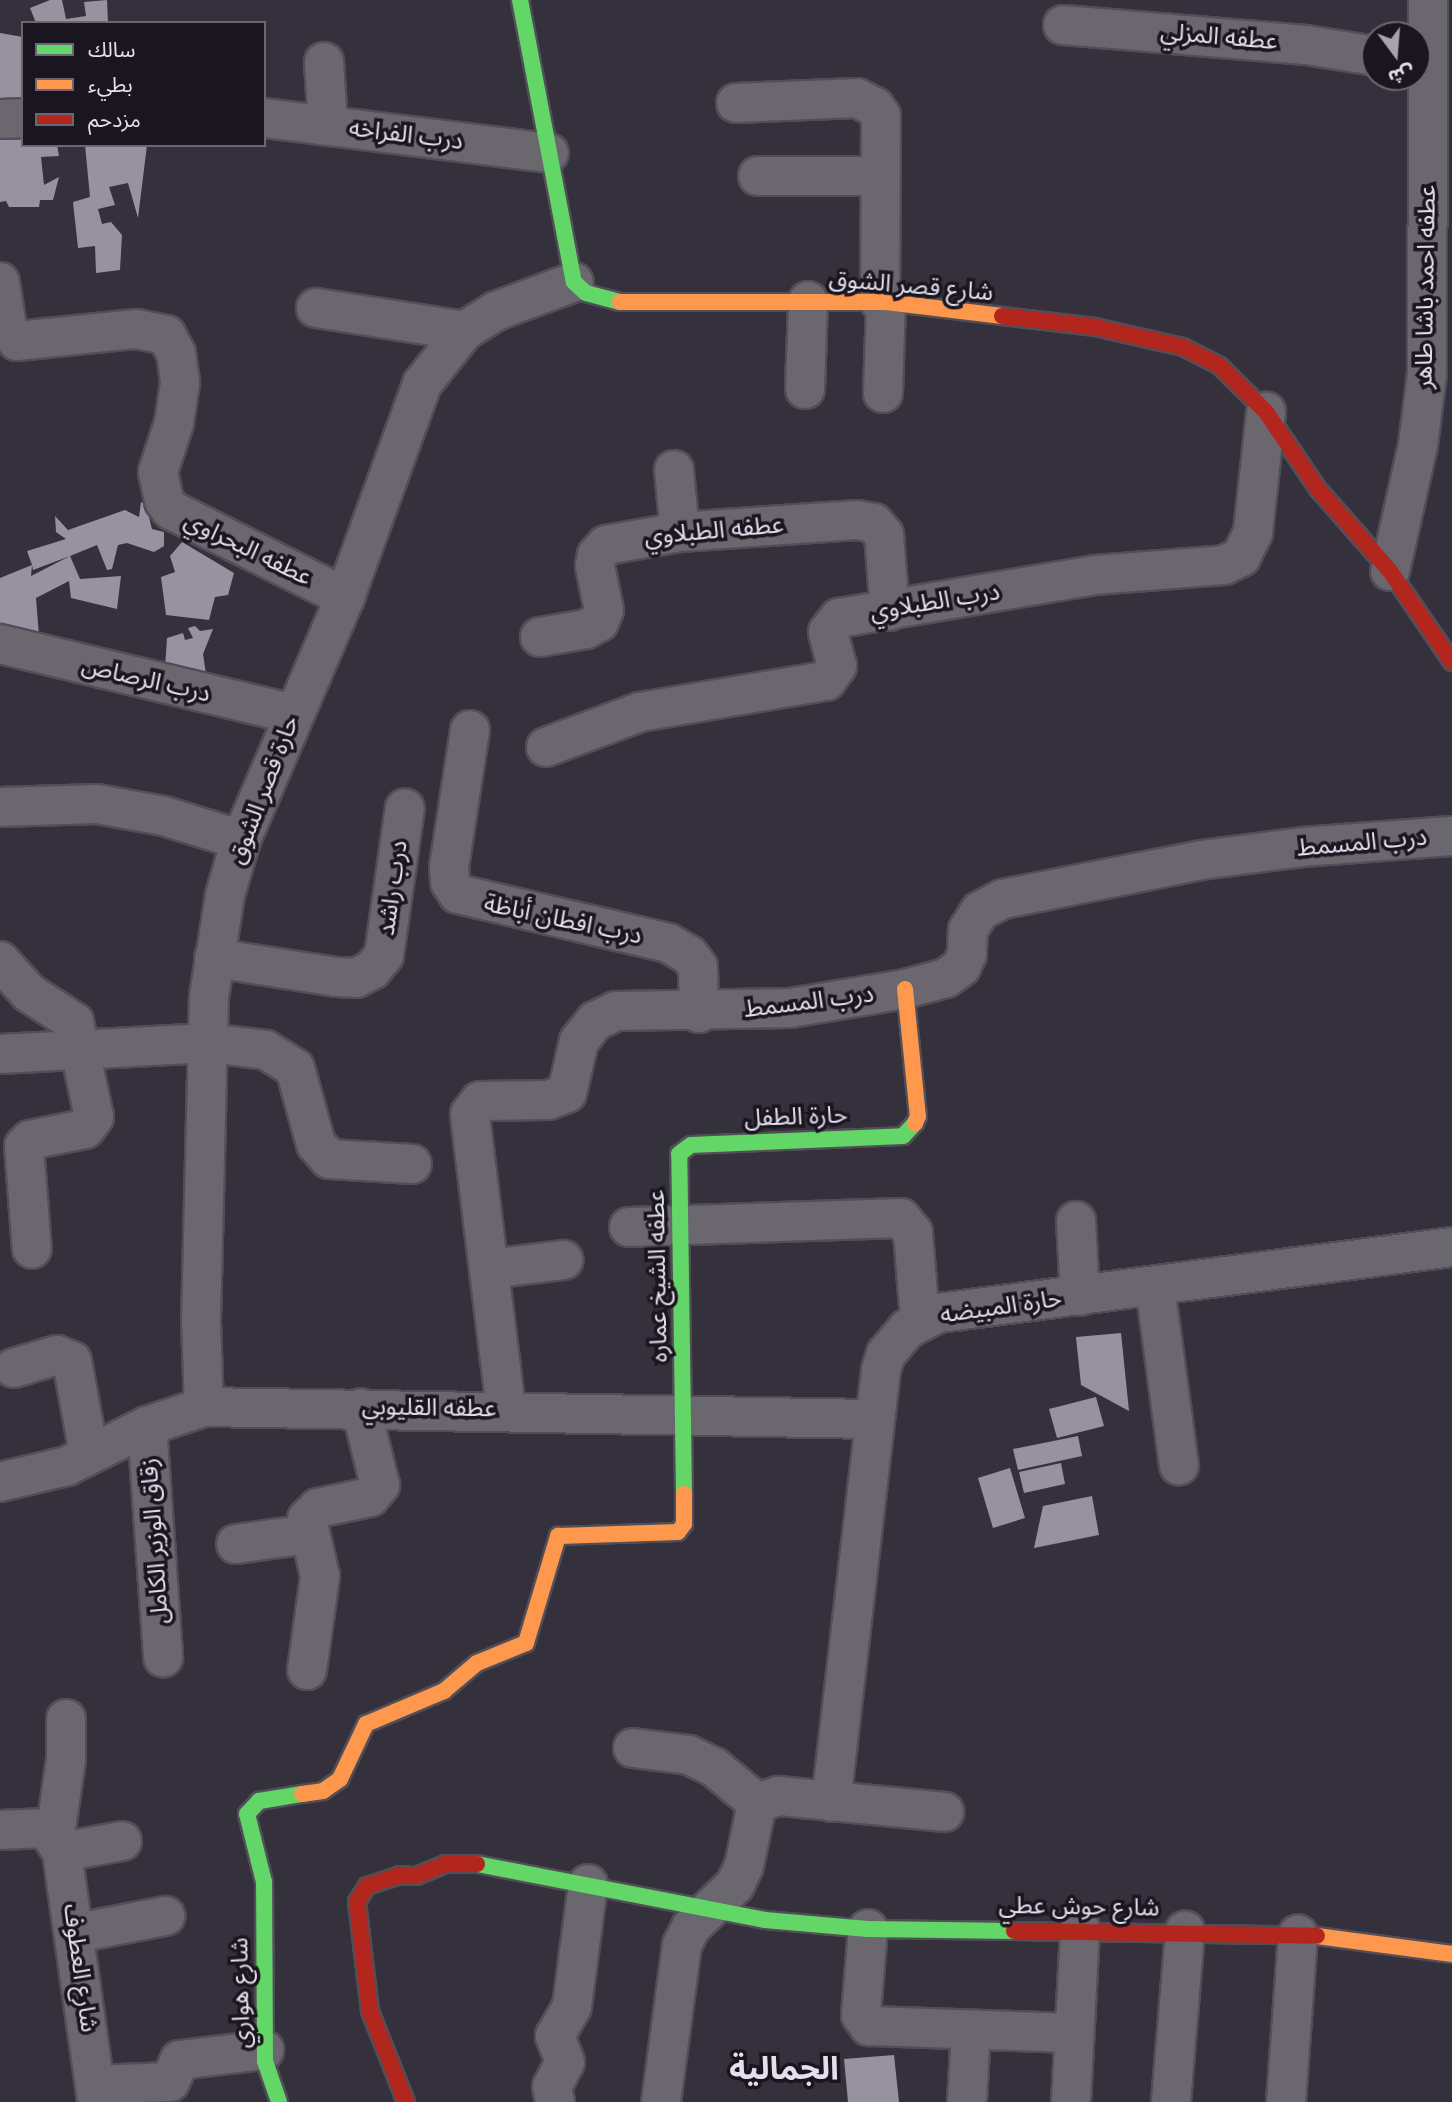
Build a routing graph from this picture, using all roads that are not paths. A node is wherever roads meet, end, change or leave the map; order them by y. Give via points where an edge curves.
1 (520, 0) edge
2 (1436, 6) edge
3 (1063, 25) dead end
4 (1431, 28) edge
5 (1361, 54) edge
6 (324, 62) dead end
7 (1423, 91) edge
8 (736, 103) dead end
9 (0, 118) edge
10 (21, 118) edge
11 (266, 118) edge
12 (328, 126) junction
13 (549, 153) junction
14 (758, 176) dead end
15 (878, 176) junction
16 (0, 282) edge
17 (574, 282) junction
18 (808, 301) junction
19 (883, 302) junction
20 (316, 308) dead end
21 (464, 331) junction
22 (805, 389) dead end
23 (883, 393) dead end
24 (1266, 412) junction
25 (674, 470) dead end
26 (680, 532) junction
27 (1390, 571) junction
28 (345, 597) junction
29 (890, 611) junction
30 (540, 637) dead end
31 (0, 644) edge
32 (1452, 662) edge
33 (293, 714) junction
34 (470, 730) dead end
35 (546, 747) dead end
36 (0, 807) edge
37 (405, 808) dead end
38 (1452, 836) edge
39 (241, 839) junction
40 (214, 958) junction
41 (0, 961) edge
42 (905, 989) junction
43 (699, 1013) junction
44 (209, 1044) junction
45 (83, 1050) junction
46 (0, 1054) edge
47 (691, 1144) joint
48 (412, 1164) dead end
49 (1076, 1221) dead end
50 (680, 1225) junction
51 (629, 1227) dead end
52 (1452, 1247) edge
53 (32, 1249) dead end
54 (563, 1260) dead end
55 (489, 1269) junction
56 (1156, 1286) junction
57 (1080, 1296) junction
58 (920, 1320) junction
59 (13, 1368) dead end
60 (204, 1407) junction
61 (361, 1408) junction
62 (506, 1409) junction
63 (684, 1414) junction
64 (873, 1419) junction
65 (147, 1426) junction
66 (89, 1454) junction
67 (1179, 1465) dead end
68 (0, 1482) edge
69 (308, 1534) junction
70 (236, 1544) dead end
71 (163, 1657) dead end
72 (307, 1670) dead end
73 (66, 1718) dead end
74 (633, 1748) dead end
75 (831, 1801) junction
76 (757, 1803) junction
77 (944, 1812) dead end
78 (0, 1830) edge
79 (122, 1841) dead end
80 (58, 1844) junction
81 (264, 1882) joint
82 (588, 1884) junction
83 (706, 1911) junction
84 (165, 1916) dead end
85 (1080, 1928) junction
86 (868, 1929) junction
87 (1185, 1931) junction
88 (76, 1933) junction
89 (1298, 1934) junction
90 (1452, 1954) edge
91 (971, 2030) junction
92 (1073, 2033) junction
93 (264, 2050) junction
94 (96, 2093) edge
95 (279, 2102) edge
96 (406, 2102) edge
97 (555, 2102) edge
98 (661, 2102) edge
99 (967, 2102) edge
100 (1071, 2102) edge
101 (1171, 2102) edge
102 (1286, 2102) edge

1 - 13 street
2 - 4 street, عطفه احمد باشا طاهر
3 - 5 street, عطفه المزلي
6 - 12 street
7 - 27 street, عطفه احمد باشا طاهر via 1427,374 1418,445
8 - 15 street via 866,99 881,116
9 - 10 street
11 - 12 street, درب الفراخه
12 - 13 street, درب الفراخه
13 - 17 street
14 - 15 street
15 - 19 street
16 - 28 street, عطفه البحراوي via 7,328 17,341 136,329 166,335 176,353 180,383 174,423 158,472 163,500 171,510
17 - 18 street, شارع قصر الشوق via 586,293 609,302
17 - 21 street, حارة قصر الشوق via 496,311
18 - 19 street, شارع قصر الشوق
18 - 22 street
19 - 23 street
19 - 24 street, شارع قصر الشوق via 1095,327 1183,347 1220,366
20 - 21 street
21 - 28 street, حارة قصر الشوق via 422,384
24 - 27 street, شارع قصر الشوق via 1318,489
24 - 29 street, درب الطبلاوي via 1253,532 1241,557 1224,565 1095,575
25 - 26 street
26 - 29 street, عطفه الطبلاوي via 857,520 874,523 884,535
26 - 30 street, عطفه الطبلاوي via 618,539 607,545 597,555 595,566 604,610 599,621 586,629
27 - 32 street, شارع قصر الشوق
28 - 33 street, حارة قصر الشوق
29 - 35 street, درب الطبلاوي via 832,622 828,632 837,666 826,681 640,712
31 - 33 street, درب الرصاص
33 - 39 street, حارة قصر الشوق
34 - 43 street, درب افطان أباظة via 449,867 450,882 458,894 668,943 689,955 698,967
36 - 39 street via 97,804 164,816
37 - 40 street, درب راشد via 384,955 372,970 356,978 337,977
38 - 42 street, درب المسمط via 1201,860 1003,899 980,911 968,930 961,967 946,978
39 - 40 street, حارة قصر الشوق
40 - 44 street, حارة قصر الشوق
41 - 45 street via 29,992 68,1016
42 - 43 street, درب المسمط via 790,1008
42 - 47 street, حارة الطفل via 918,1116 911,1131 903,1136
43 - 55 street, درب المسمط via 616,1011 595,1021 579,1041 572,1083 560,1098 490,1100 472,1107
44 - 45 street
44 - 48 street via 266,1050 295,1068 316,1144 329,1159
44 - 60 street, حارة قصر الشوق via 201,1321
45 - 46 street
45 - 53 street via 92,1122 85,1129 30,1140 21,1154
47 - 50 street, عطفه الشيخ عماره via 679,1154
49 - 57 street
50 - 51 street
50 - 58 street via 901,1218 913,1233
50 - 63 street, عطفه الشيخ عماره
52 - 56 street, حارة المبيضه
54 - 55 street
55 - 62 street, درب المسمط
56 - 57 street, حارة المبيضه
56 - 67 street
57 - 58 street, حارة المبيضه via 939,1313
58 - 64 street, حارة المبيضه via 887,1354
59 - 66 street via 57,1355 72,1361
60 - 61 street, عطفه القليوبي
60 - 65 street, عطفه القليوبي
61 - 62 street, عطفه القليوبي
61 - 69 street via 379,1489 370,1497 318,1508 307,1519
62 - 63 street, عطفه القليوبي
63 - 64 street, عطفه القليوبي
63 - 81 street, عطفه الشيخ عماره via 684,1524 678,1532 558,1536 526,1643 477,1664 444,1691 366,1724 340,1779 323,1790 252,1806 246,1822
64 - 75 street, حارة المبيضه
65 - 66 street, عطفه القليوبي
65 - 71 street, زقاق الوزير الكامل
66 - 68 street, عطفه القليوبي via 67,1466
69 - 70 street
69 - 72 street via 320,1576
73 - 80 street, شارع العطوف
74 - 76 street via 661,1749 701,1761 738,1783
75 - 76 street via 779,1796
75 - 77 street
76 - 83 street via 744,1866 735,1885
78 - 80 street via 36,1825
79 - 80 street
80 - 88 street, شارع العطوف
81 - 93 street, شارع هواري
82 - 83 street, شارع حوش عطي
82 - 96 street, شارع حوش عطي via 468,1862 367,1886 357,1902 370,2011
82 - 97 street via 572,2006 555,2036 565,2062 552,2088
83 - 86 street, شارع حوش عطي
83 - 98 street via 691,1927 677,1965
84 - 88 street
85 - 86 street, شارع حوش عطي
85 - 87 street, شارع حوش عطي
85 - 92 street
86 - 91 street via 865,2023 877,2028
87 - 89 street, شارع حوش عطي
87 - 101 street
88 - 94 street, شارع العطوف
89 - 90 street, شارع حوش عطي
89 - 102 street
91 - 92 street
91 - 99 street
92 - 100 street
93 - 94 street via 180,2060 170,2082
93 - 95 street, شارع هواري

